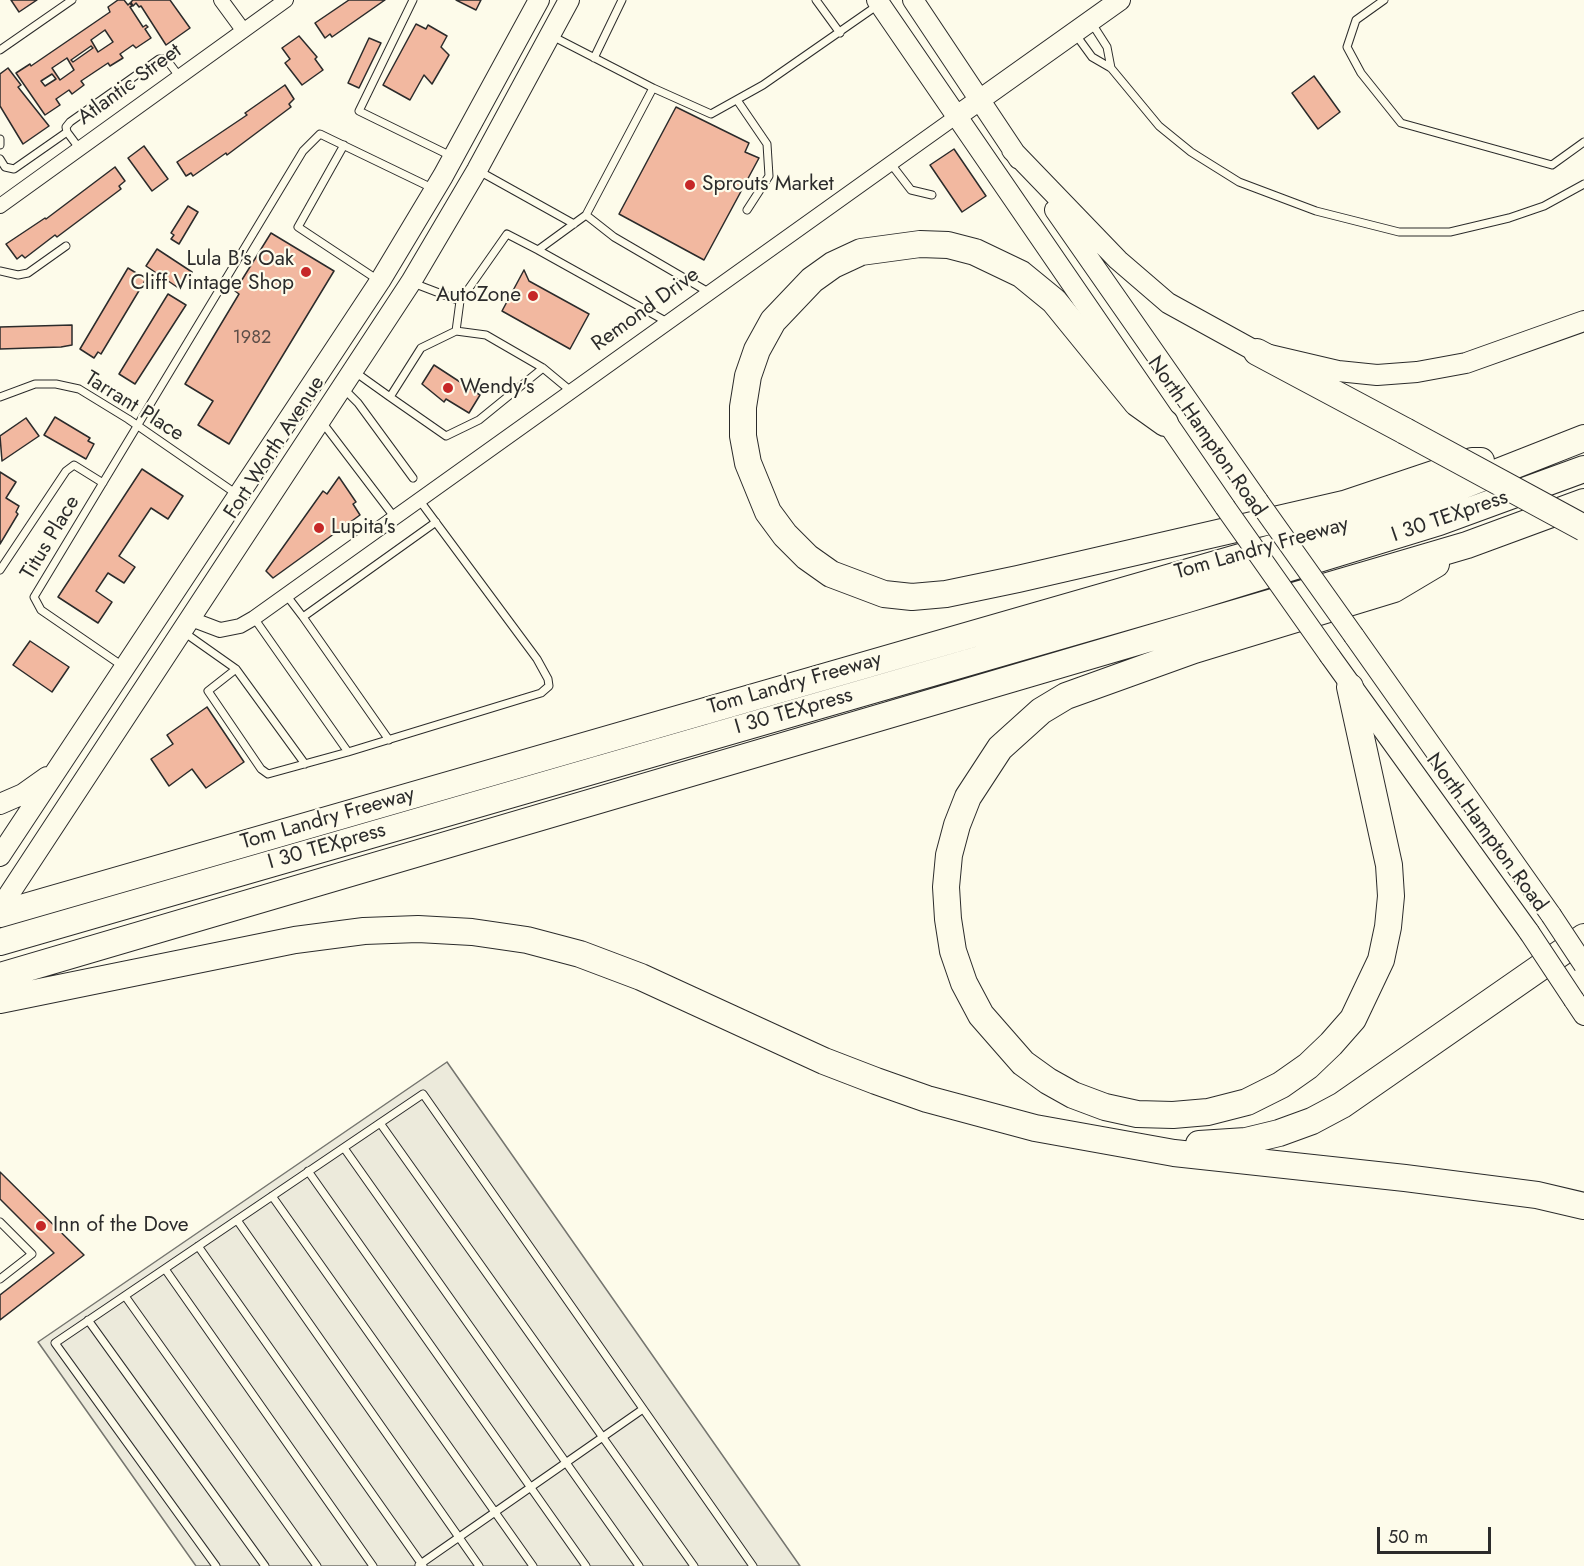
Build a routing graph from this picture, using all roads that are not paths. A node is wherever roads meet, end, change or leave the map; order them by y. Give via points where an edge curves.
1 (72, 0) edge
2 (221, 0) edge
3 (286, 0) edge
4 (413, 0) edge
5 (539, 0) edge
6 (569, 0) edge
7 (622, 0) edge
8 (816, 0) edge
9 (913, 0) edge
10 (1120, 0) edge
11 (1384, 0) edge
12 (879, 2) edge
13 (527, 23) junction
14 (1082, 27) junction
15 (243, 30) junction
16 (840, 33) junction
17 (551, 35) junction
18 (0, 50) edge
19 (594, 58) junction
20 (1111, 68) junction
21 (179, 76) junction
22 (653, 88) junction
23 (981, 99) junction
24 (737, 100) junction
25 (957, 116) junction
26 (68, 132) junction
27 (0, 139) edge
28 (1584, 142) edge
29 (0, 145) edge
30 (344, 145) junction
31 (79, 148) junction
32 (1012, 150) junction
33 (454, 158) junction
34 (0, 159) edge
35 (891, 164) junction
36 (477, 170) junction
37 (1584, 183) edge
38 (435, 190) junction
39 (932, 195) dead end
40 (0, 206) edge
41 (747, 210) dead end
42 (586, 215) junction
43 (574, 224) junction
44 (66, 246) dead end
45 (538, 250) junction
46 (0, 271) edge
47 (384, 276) junction
48 (411, 282) junction
49 (711, 293) junction
50 (460, 301) junction
51 (1584, 321) edge
52 (669, 323) junction
53 (456, 331) junction
54 (1257, 352) junction
55 (543, 368) junction
56 (355, 371) junction
57 (343, 388) junction
58 (572, 392) junction
59 (0, 397) edge
60 (390, 397) junction
61 (322, 421) junction
62 (1165, 423) junction
63 (139, 427) junction
64 (1584, 438) edge
65 (1526, 459) junction
66 (1584, 469) edge
67 (413, 478) dead end
68 (103, 483) junction
69 (240, 496) junction
70 (420, 501) junction
71 (1584, 502) edge
72 (263, 511) junction
73 (395, 518) junction
74 (436, 522) junction
75 (1584, 528) edge
76 (1467, 545) junction
77 (0, 570) edge
78 (287, 596) junction
79 (169, 604) junction
80 (303, 617) junction
81 (254, 618) junction
82 (187, 625) junction
83 (126, 669) junction
84 (236, 669) junction
85 (1350, 687) junction
86 (104, 702) junction
87 (126, 716) junction
88 (389, 740) junction
89 (348, 752) junction
90 (305, 764) junction
91 (61, 766) junction
92 (0, 804) edge
93 (6, 835) edge
94 (35, 854) junction
95 (0, 856) edge
96 (0, 908) edge
97 (0, 914) edge
98 (1584, 936) edge
99 (0, 942) edge
100 (1584, 965) edge
101 (0, 976) edge
102 (0, 1000) edge
103 (1579, 1008) edge
104 (380, 1123) junction
105 (344, 1148) junction
106 (1174, 1153) junction
107 (308, 1172) junction
108 (272, 1196) junction
109 (1584, 1206) edge
110 (237, 1220) junction
111 (0, 1222) edge
112 (198, 1246) junction
113 (165, 1269) junction
114 (0, 1279) edge
115 (125, 1296) junction
116 (88, 1320) junction
117 (644, 1409) junction
118 (603, 1438) junction
119 (567, 1463) junction
120 (532, 1487) junction
121 (495, 1512) junction
122 (459, 1537) junction
123 (421, 1565) edge
124 (216, 1566) edge
125 (265, 1566) edge
126 (317, 1566) edge
127 (373, 1566) edge
128 (479, 1566) edge
129 (532, 1566) edge
130 (586, 1566) edge
131 (639, 1566) edge
132 (694, 1566) edge
133 (753, 1566) edge

1 - 18 lane
2 - 15 street
3 - 15 street, Atlantic Street
4 - 33 lane via 359,111
5 - 13 main road, Fort Worth Avenue
6 - 17 main road, Fort Worth Avenue
7 - 19 lane
8 - 16 lane
9 - 23 main road, North Hampton Road
10 - 14 main road, Remond Drive
11 - 28 lane via 1356,20 1347,47 1361,73 1401,123 1552,165
12 - 16 lane
12 - 25 main road, North Hampton Road
13 - 17 main road
13 - 33 main road, Fort Worth Avenue
14 - 20 lane via 1092,57
14 - 20 lane via 1107,46
14 - 23 main road, Remond Drive
15 - 21 street, Atlantic Street
16 - 24 lane
17 - 19 lane
17 - 36 main road, Fort Worth Avenue
19 - 22 lane
20 - 37 lane via 1159,126 1239,182 1366,225 1399,232 1450,232 1544,206
21 - 26 lane via 166,59 159,59 70,122
21 - 31 street, Atlantic Street
22 - 24 lane via 711,114
22 - 42 lane
23 - 25 main road, Remond Drive
23 - 32 main road, North Hampton Road
24 - 41 lane via 767,144 769,176
25 - 35 street, Remond Drive
25 - 62 main road, North Hampton Road
26 - 31 lane
26 - 34 lane via 14,169 5,167
27 - 29 lane
30 - 38 lane
30 - 47 lane via 298,227
30 - 63 lane, Titus Place via 320,134 303,151
31 - 40 street, Atlantic Street
32 - 54 main road via 1118,260 1168,303
32 - 100 main road, North Hampton Road, bridge
33 - 36 main road
33 - 38 main road, Fort Worth Avenue
35 - 39 lane via 911,190
35 - 49 street, Remond Drive
36 - 43 lane
36 - 48 main road, Fort Worth Avenue
38 - 47 main road, Fort Worth Avenue
42 - 43 lane
42 - 49 lane via 614,237
43 - 45 lane
44 - 46 lane via 28,273
45 - 50 lane via 507,234
45 - 52 lane
47 - 48 main road
47 - 69 main road, Fort Worth Avenue
48 - 50 lane
48 - 56 main road, Fort Worth Avenue
49 - 52 street, Remond Drive
50 - 53 lane
51 - 54 main road via 1466,363 1417,372 1377,375 1338,371
52 - 58 street, Remond Drive
53 - 55 lane via 486,335
53 - 60 lane via 421,348
54 - 75 highway, bridge
55 - 58 lane
55 - 60 lane via 479,420 446,436
56 - 57 main road, Fort Worth Avenue
56 - 60 lane
57 - 61 main road, Fort Worth Avenue
57 - 67 lane
58 - 70 street, Remond Drive
59 - 63 lane, Tarrant Place via 34,384 56,384 79,389
61 - 72 main road, Fort Worth Avenue
61 - 73 lane
62 - 65 highway via 1137,403 1054,301 1021,274 975,252 948,245 920,244 861,252 812,280 773,321 757,350 743,406 748,463 768,512 785,535 831,574 884,594 912,597 1018,579 1344,504 1472,461
62 - 85 main road, North Hampton Road, bridge
63 - 68 lane, Titus Place
63 - 69 lane, Tarrant Place
64 - 65 highway, Tom Landry Freeway
65 - 97 highway, Tom Landry Freeway via 1439,495 1303,538
66 - 99 highway, I 30 TEXpress via 1439,522 1188,599
68 - 77 lane via 74,465 66,471
68 - 83 lane, Titus Place via 34,597 41,610
69 - 72 main road
69 - 79 main road, Fort Worth Avenue
70 - 73 street, Remond Drive
70 - 74 lane
71 - 76 highway
72 - 82 main road, Fort Worth Avenue
73 - 78 street, Remond Drive
74 - 80 lane
74 - 88 lane via 537,659 549,686 541,693
76 - 85 highway via 1394,589 1194,650 1066,696 1026,722 1000,748 968,797 957,825 949,855 948,919 964,983 981,1014 1023,1063 1073,1095 1104,1107 1173,1116 1247,1102 1281,1085 1331,1044 1353,1018 1381,960 1391,896 1383,832
76 - 101 highway
78 - 80 lane
78 - 81 street, Remond Drive
79 - 82 main road
79 - 83 main road, Fort Worth Avenue
80 - 88 lane
81 - 82 street, Remond Drive via 220,630
81 - 89 lane
82 - 84 lane
82 - 87 main road, Fort Worth Avenue
83 - 86 main road, Fort Worth Avenue
84 - 90 lane
84 - 90 lane via 208,690 261,769 268,774
85 - 103 main road, North Hampton Road, bridge via 1529,932
86 - 87 main road
86 - 91 main road, Fort Worth Avenue
87 - 94 main road, Fort Worth Avenue
88 - 89 lane
89 - 90 lane
91 - 92 main road via 23,794
91 - 93 main road, Fort Worth Avenue
93 - 94 main road
93 - 95 main road, Fort Worth Avenue
94 - 96 main road, Fort Worth Avenue
98 - 106 highway via 1371,1087 1332,1110 1279,1133 1246,1141 1198,1144
102 - 106 highway via 295,940 396,929 472,932 527,940 641,976 824,1061 927,1099 1035,1128
104 - 105 lane
104 - 117 lane via 423,1094
104 - 118 lane
105 - 107 lane
105 - 119 lane
106 - 109 highway via 1537,1195
107 - 108 lane
107 - 120 lane
108 - 110 lane
108 - 121 lane
110 - 112 lane
110 - 122 lane
111 - 114 lane via 32,1254
112 - 113 lane
112 - 123 lane
113 - 115 lane
113 - 127 lane
115 - 116 lane
115 - 126 lane
116 - 124 lane via 56,1343
116 - 125 lane
117 - 118 lane
117 - 133 lane
118 - 119 lane
118 - 132 lane
119 - 120 lane
119 - 131 lane
120 - 121 lane
120 - 130 lane
121 - 122 lane
121 - 129 lane
122 - 123 lane
122 - 128 lane

